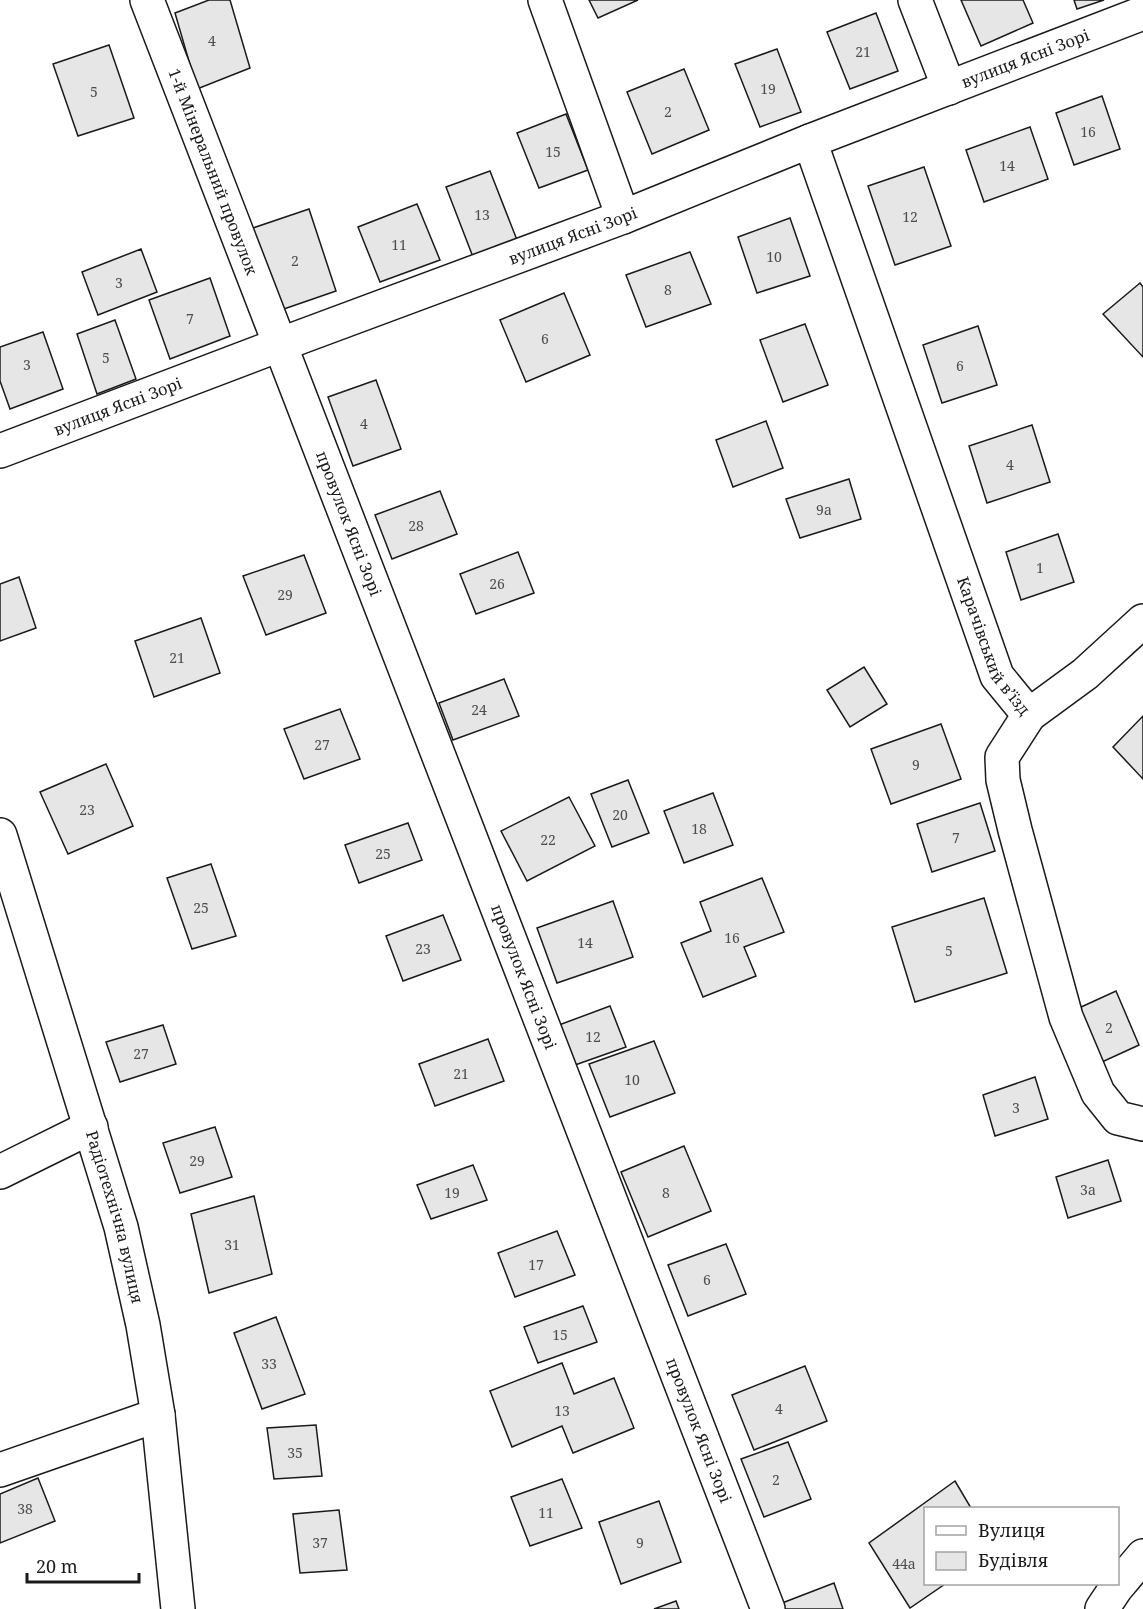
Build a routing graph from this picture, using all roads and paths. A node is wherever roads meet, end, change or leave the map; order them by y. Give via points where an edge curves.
1 (147, 0) edge
2 (545, 0) edge
3 (915, 0) edge
4 (1143, 13) edge
5 (949, 88) junction
6 (810, 141) junction
7 (623, 217) junction
8 (279, 345) junction
9 (0, 452) edge
10 (1143, 621) edge
11 (1029, 715) junction
12 (0, 836) edge
13 (1143, 1124) edge
14 (91, 1127) junction
15 (0, 1172) edge
16 (158, 1415) junction
17 (0, 1470) edge
18 (1143, 1556) edge
19 (1119, 1584) edge
20 (1119, 1585) edge
21 (178, 1609) edge
22 (768, 1609) edge
23 (1102, 1609) edge

1 - 8 street, 1-й Мінеральний провулок
2 - 7 street
3 - 5 street
4 - 5 street, вулиця Ясні Зорі
5 - 6 street, вулиця Ясні Зорі
6 - 7 street, вулиця Ясні Зорі
6 - 11 street, Карачівський в’їзд via 997,676
7 - 8 street, вулиця Ясні Зорі
8 - 9 street, вулиця Ясні Зорі
8 - 22 street, провулок Ясні Зорі
10 - 11 street via 1085,674
11 - 13 street, Карачівський в’їзд via 1002,757 1003,780 1066,1017 1098,1093 1119,1118
12 - 14 street, Радіотехнічна вулиця
14 - 15 street
14 - 16 street, Радіотехнічна вулиця via 121,1227
16 - 17 street
16 - 21 street, Радіотехнічна вулиця
18 - 19 street
20 - 23 street

